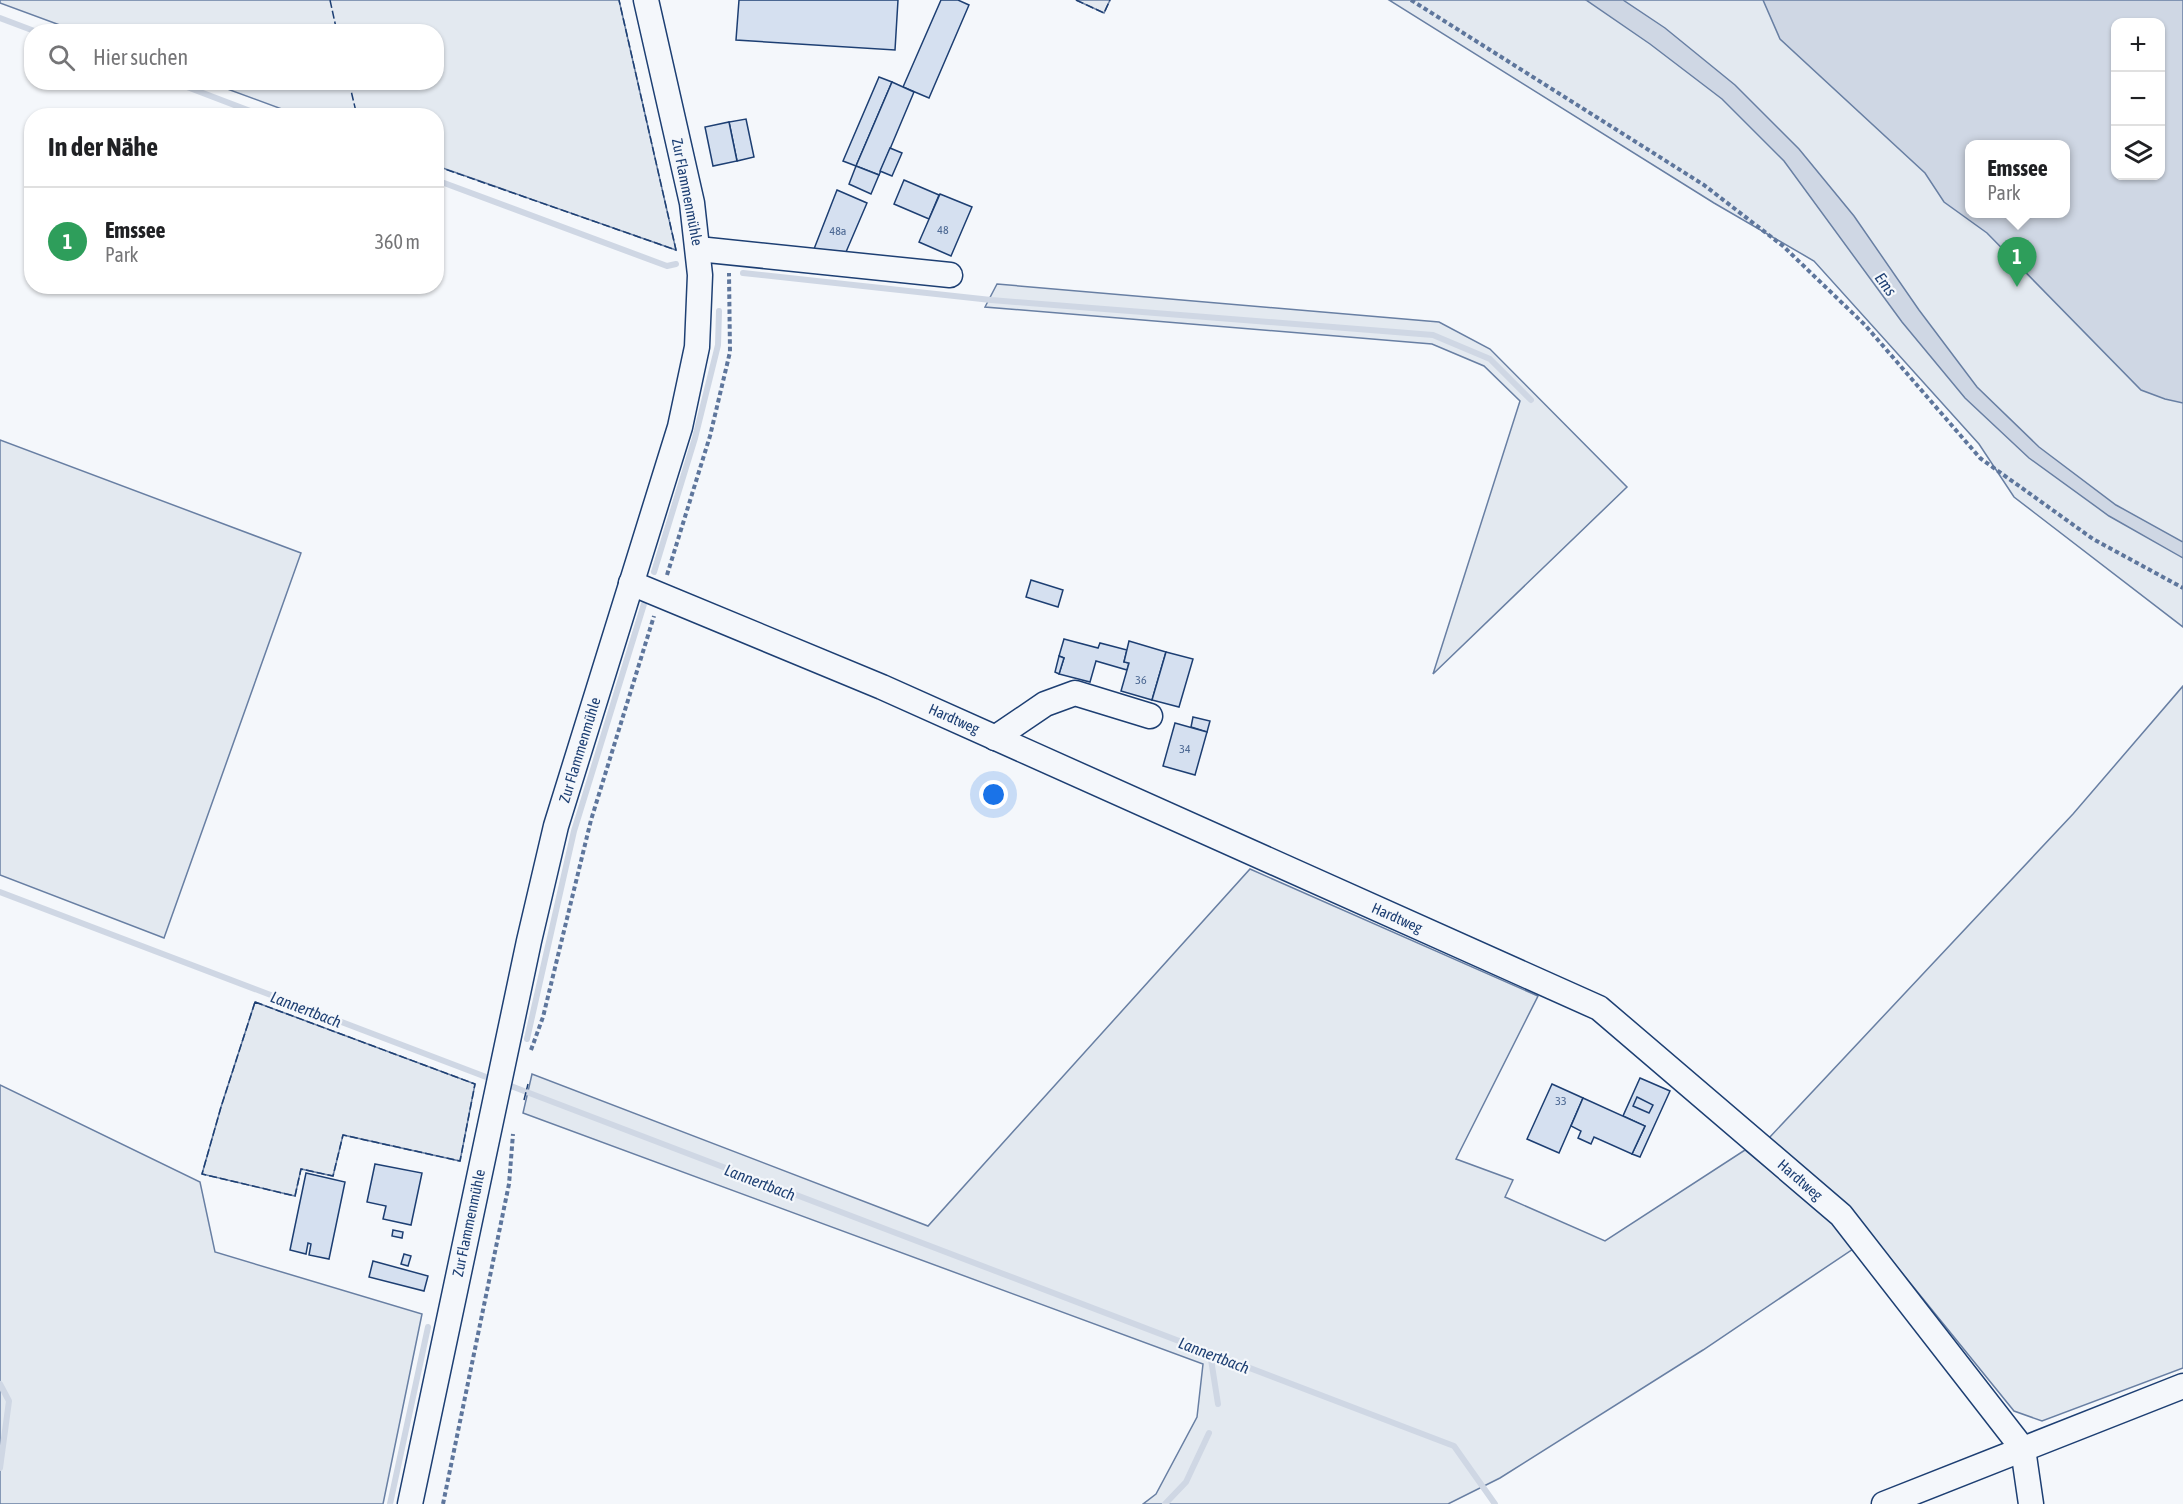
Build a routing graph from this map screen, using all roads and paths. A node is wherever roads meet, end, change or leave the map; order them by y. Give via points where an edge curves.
1 (646, 0) edge
2 (1411, 0) edge
3 (698, 249) junction
4 (950, 275) dead end
5 (631, 583) junction
6 (2183, 588) edge
7 (1150, 716) dead end
8 (995, 738) junction
9 (513, 1130) dead end
10 (2183, 1386) edge
11 (2023, 1449) junction
12 (410, 1504) edge
13 (443, 1504) edge
14 (1884, 1504) edge
15 (2031, 1504) edge

1 - 3 street, Zur Flammenmühle via 692,203
2 - 6 path via 1704,185 1745,215 1865,325 1980,458 2093,539
3 - 4 street
3 - 5 street, Zur Flammenmühle via 697,347 680,427
5 - 8 street, Hardtweg
5 - 12 street, Zur Flammenmühle via 556,826
7 - 8 street via 1075,693 1045,704
8 - 11 street, Hardtweg via 1599,1008 1841,1215
9 - 13 path via 509,1184
10 - 11 street
11 - 14 street
11 - 15 street, Hardtweg

